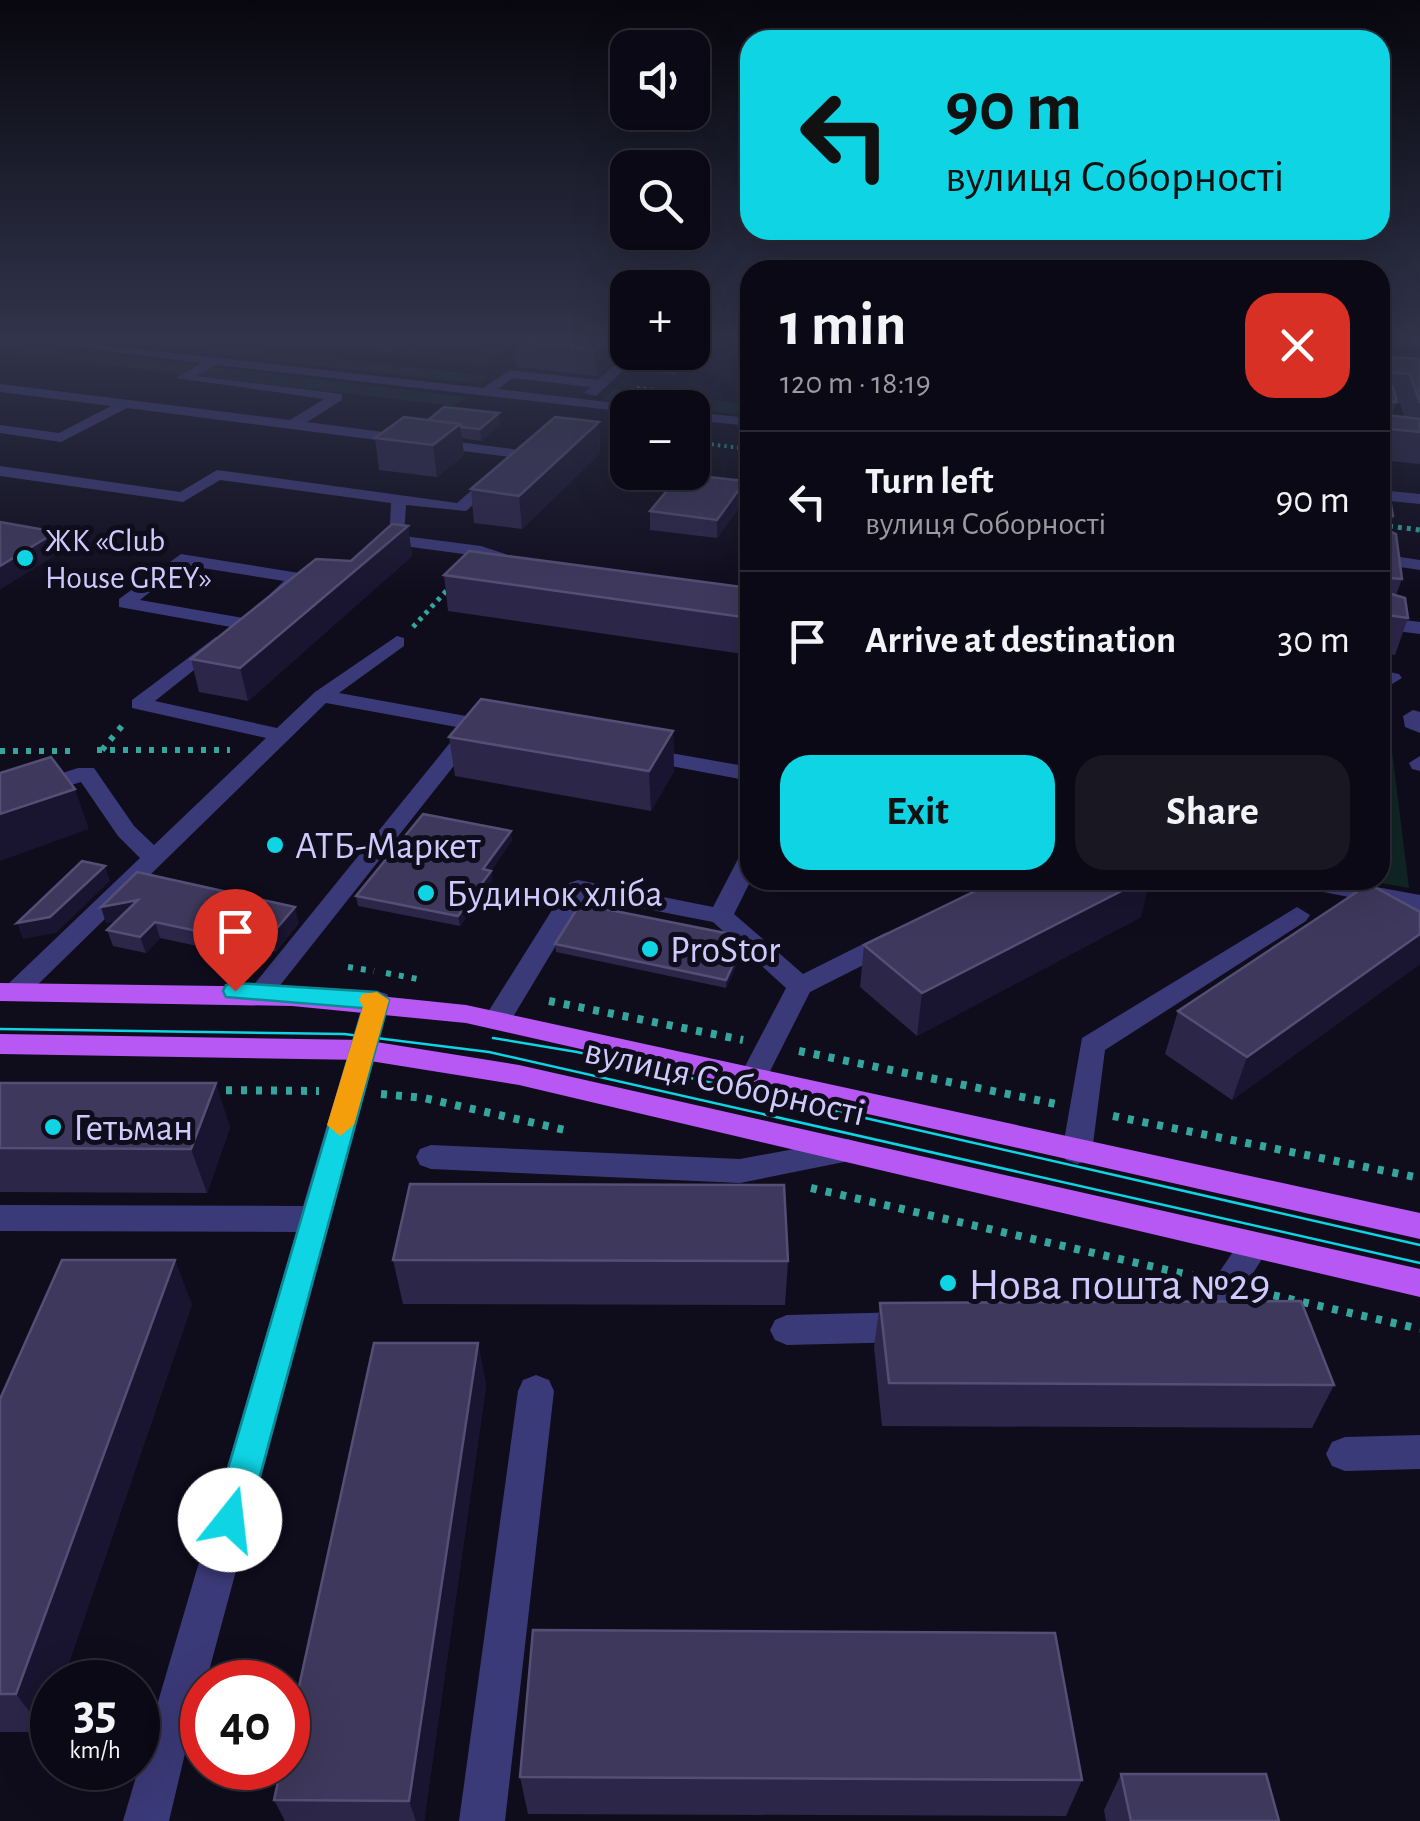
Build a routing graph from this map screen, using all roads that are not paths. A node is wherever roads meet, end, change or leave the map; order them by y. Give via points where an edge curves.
1 (87, 424) edge
2 (285, 424) edge
3 (293, 425) joint
4 (0, 429) edge
5 (0, 470) edge
6 (1390, 495) edge
7 (1420, 499) edge
8 (399, 500) junction
9 (1390, 561) edge
10 (1420, 564) edge
11 (546, 570) edge
12 (242, 623) junction
13 (1390, 624) edge
14 (1420, 628) edge
15 (398, 642) road end
16 (322, 696) junction
17 (274, 742) junction
18 (620, 750) edge
19 (740, 772) edge
20 (0, 800) edge
21 (154, 858) junction
22 (740, 879) edge
23 (1353, 890) edge
24 (1420, 902) edge
25 (1297, 915) dead end
26 (721, 916) junction
27 (923, 924) edge
28 (800, 986) junction
29 (7, 992) edge
30 (261, 992) junction
31 (377, 1000) junction
32 (497, 1020) junction
33 (0, 1044) edge
34 (364, 1050) junction
35 (754, 1076) junction
36 (848, 1151) junction
37 (1077, 1152) junction
38 (431, 1157) dead end
39 (0, 1218) edge
40 (314, 1218) junction
41 (1420, 1226) edge
42 (1254, 1246) junction
43 (1420, 1283) edge
44 (1165, 1322) edge
45 (946, 1326) edge
46 (787, 1330) dead end
47 (536, 1391) dead end
48 (1420, 1452) edge
49 (1346, 1454) dead end
50 (146, 1821) edge
51 (482, 1821) edge

1 - 4 street via 61,438
2 - 3 street
3 - 8 street via 522,454 460,508
5 - 8 street via 183,496 217,474
6 - 7 street
8 - 11 street via 389,545 481,551
9 - 10 street
12 - 12 street via 307,579 181,559 124,603
12 - 17 street via 139,704
13 - 14 street
15 - 16 street
16 - 17 street
16 - 30 street via 486,725
17 - 21 street
18 - 19 street
20 - 21 street via 86,773
21 - 29 street
22 - 26 street
23 - 24 street
25 - 37 street via 1092,1045
26 - 28 street
26 - 32 street via 578,888
27 - 28 street
28 - 35 street
29 - 30 main road, вулиця Соборності
30 - 31 main road, вулиця Соборності
31 - 32 main road, вулиця Соборності
31 - 34 street
32 - 35 main road, вулиця Соборності
33 - 34 main road, вулиця Соборності
34 - 36 main road, вулиця Соборності via 519,1075
34 - 40 street
35 - 37 main road, вулиця Соборності
36 - 38 street via 740,1171
36 - 42 main road, вулиця Соборності
37 - 41 main road, вулиця Соборності
39 - 40 street
40 - 50 street
42 - 43 main road, вулиця Соборності
42 - 44 street via 1205,1322
45 - 46 street
47 - 51 street
48 - 49 street

